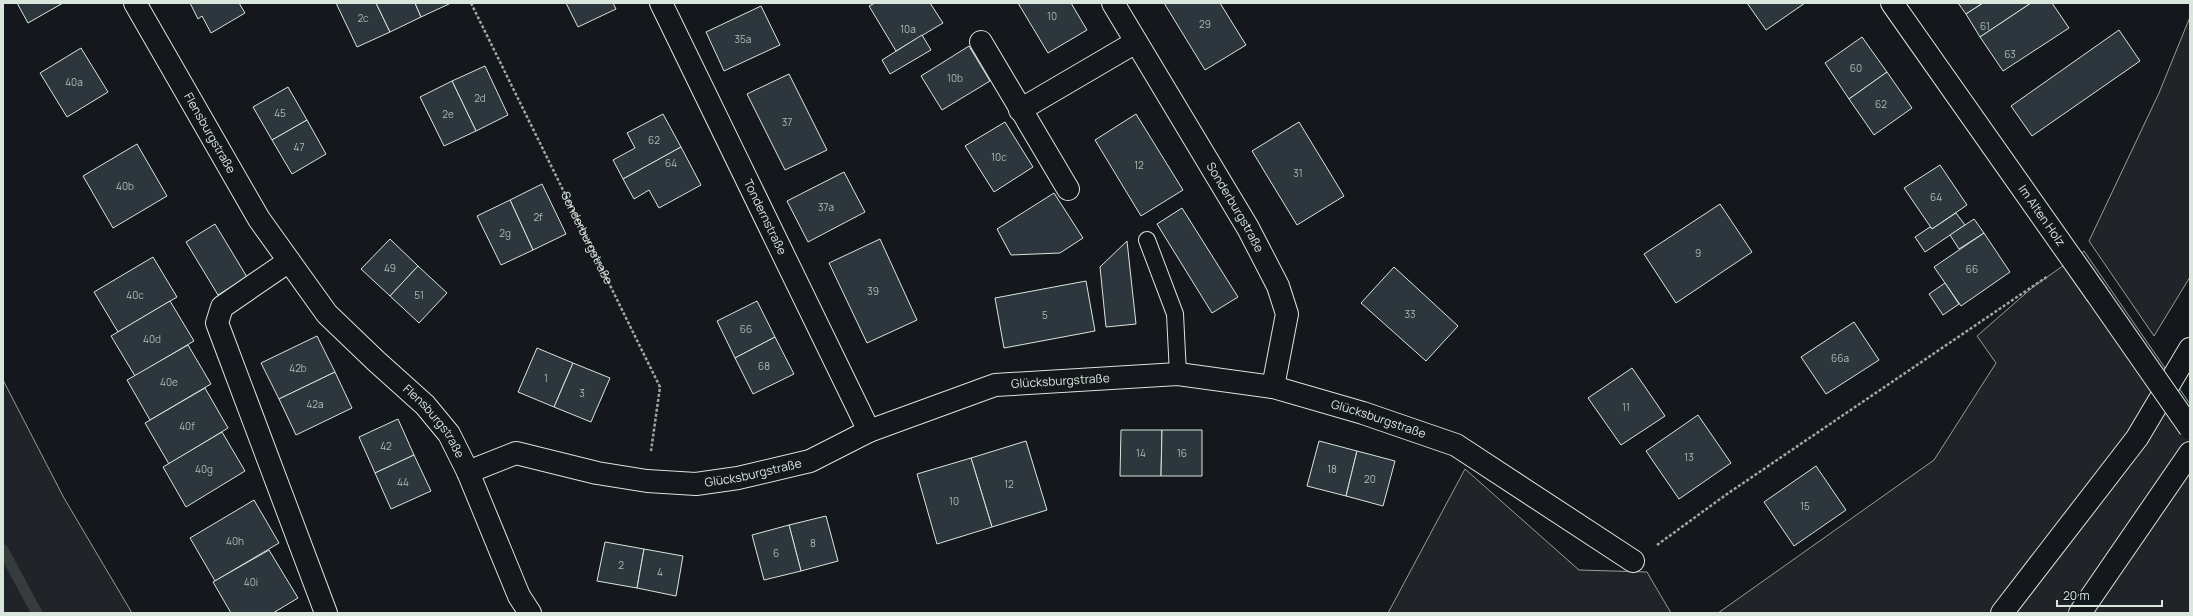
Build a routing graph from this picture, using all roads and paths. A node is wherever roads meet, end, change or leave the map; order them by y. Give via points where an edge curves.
1 (135, 3) edge
2 (472, 3) edge
3 (661, 3) edge
4 (1113, 3) edge
5 (1892, 3) edge
6 (981, 42) dead end
7 (1136, 42) junction
8 (1020, 110) junction
9 (1068, 189) dead end
10 (1147, 240) dead end
11 (2073, 260) junction
12 (289, 261) junction
13 (2190, 349) edge
14 (1178, 374) junction
15 (1273, 387) junction
16 (2190, 428) edge
17 (869, 431) junction
18 (2190, 453) edge
19 (468, 472) junction
20 (647, 481) junction
21 (1633, 561) joint
22 (326, 613) edge
23 (530, 613) edge
24 (2002, 613) edge
25 (2080, 613) edge

1 - 12 main road, Flensburgstraße via 259,219
2 - 20 path, Sonderburgstraße via 660,387
3 - 17 main road, Tondernstraße
4 - 7 main road, Sonderburgstraße
5 - 11 main road, Im Alten Holz
6 - 8 main road
7 - 8 main road
7 - 15 main road, Sonderburgstraße via 1248,228 1278,286 1287,314
8 - 9 main road
10 - 14 lane via 1175,314
11 - 16 main road, Im Alten Holz, bridge
11 - 21 path via 1727,494
12 - 19 main road, Flensburgstraße via 328,314 425,405 449,434
12 - 22 main road via 222,307 217,323
13 - 24 main road via 2137,438
14 - 15 main road, Glücksburgstraße
14 - 17 main road, Glücksburgstraße via 995,385
15 - 21 main road, Glücksburgstraße via 1363,413 1456,445
17 - 20 main road, Glücksburgstraße via 810,461 738,478 696,484
18 - 25 main road
19 - 20 main road, Glücksburgstraße via 516,454 597,473
19 - 23 main road, Flensburgstraße via 519,596

